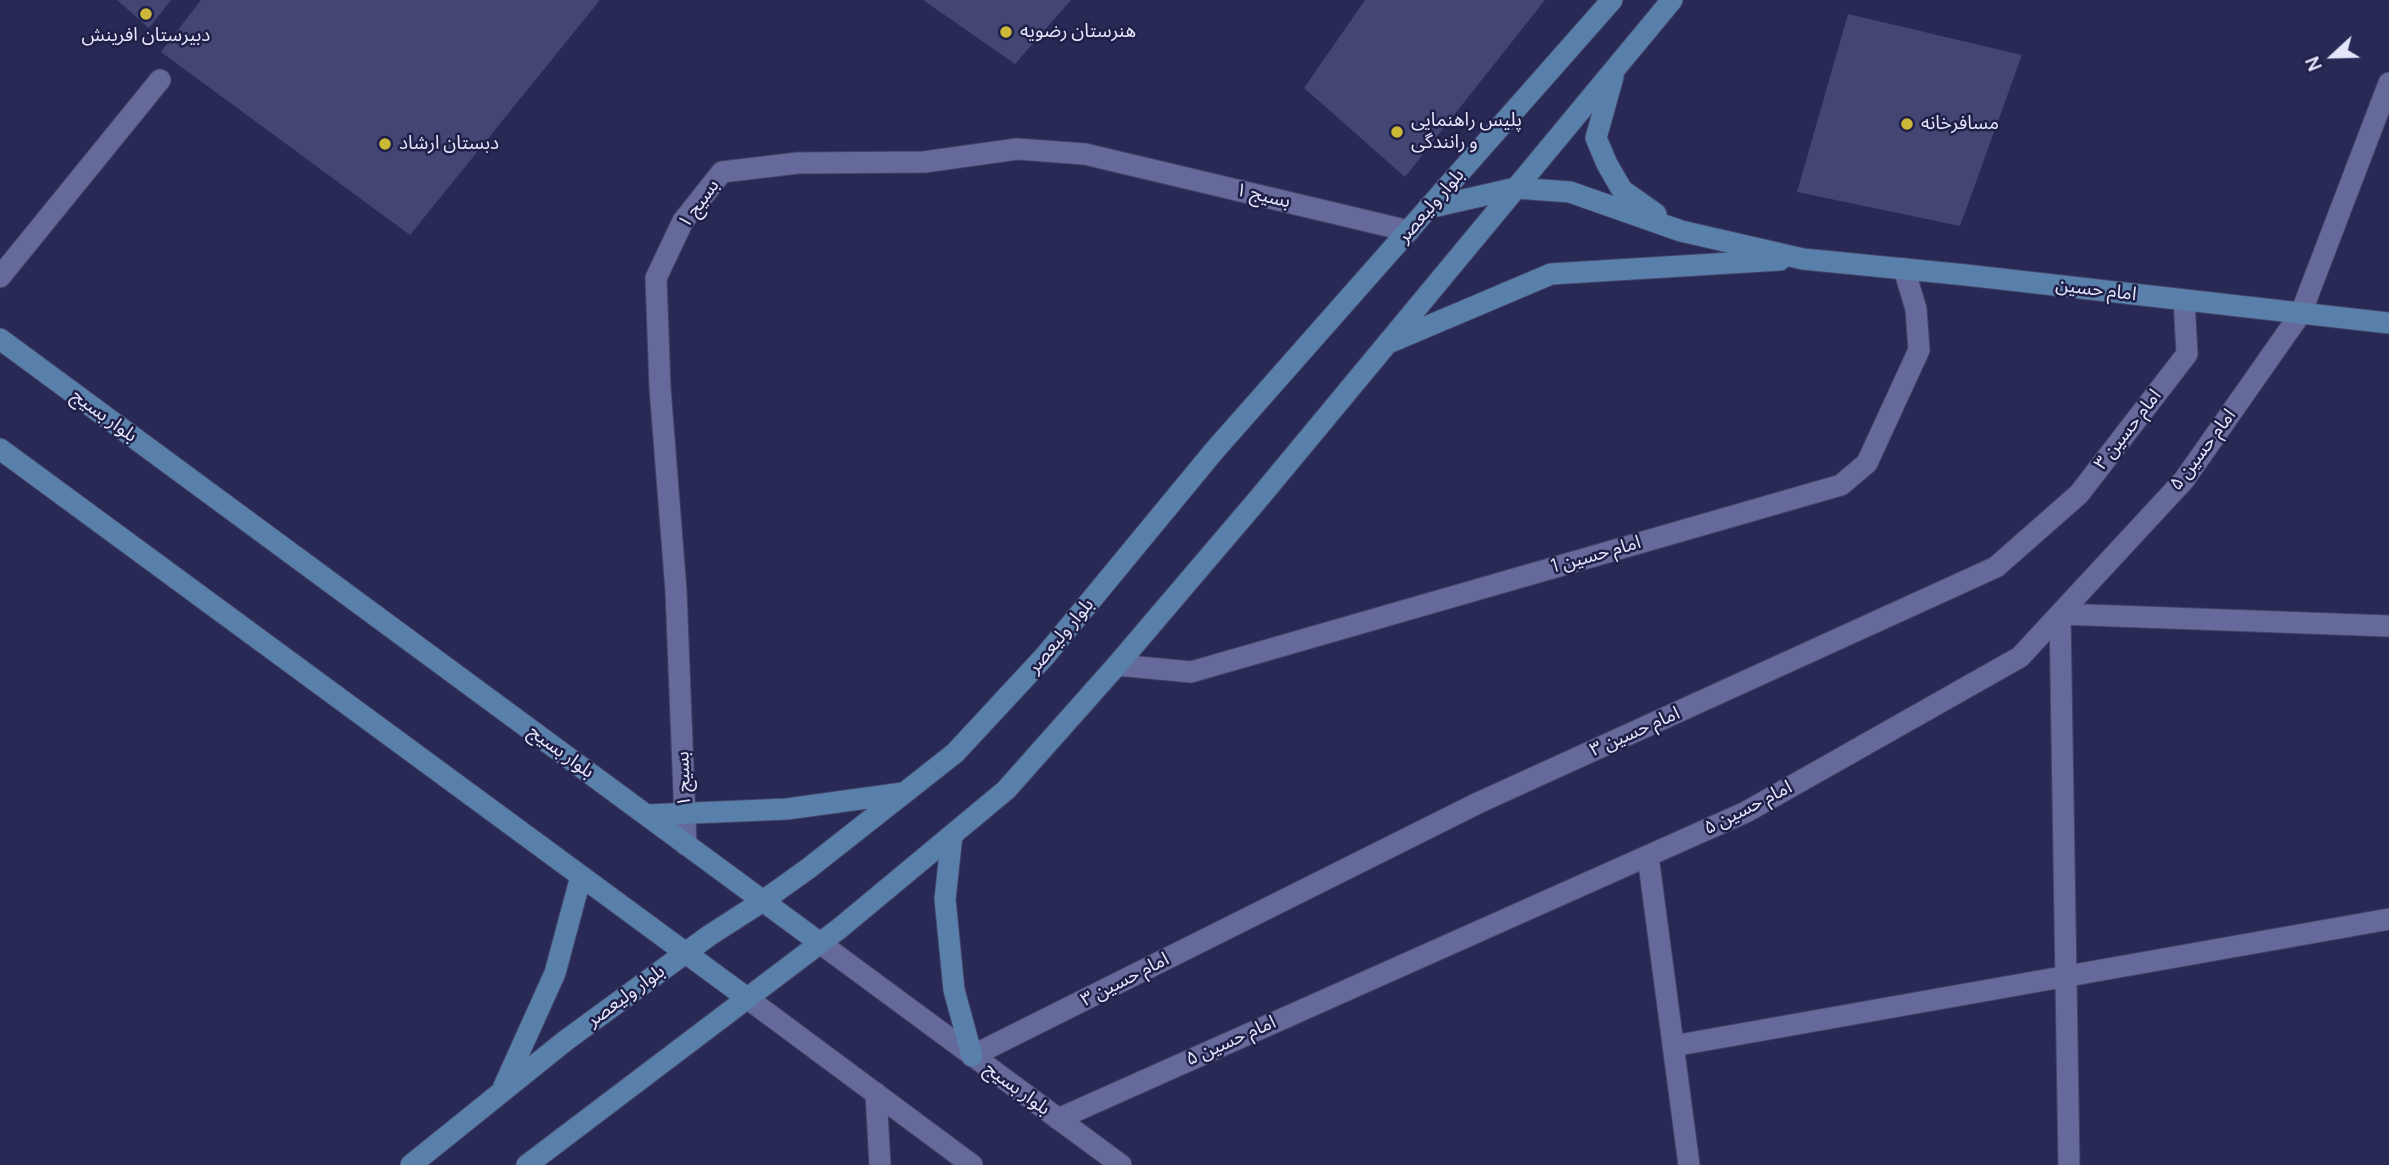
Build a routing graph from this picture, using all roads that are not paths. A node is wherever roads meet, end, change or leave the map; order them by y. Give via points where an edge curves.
1 (1612, 0) edge
2 (1672, 0) edge
3 (1615, 69) junction
4 (160, 80) dead end
5 (2389, 83) edge
6 (1516, 188) junction
7 (1428, 208) junction
8 (1409, 231) junction
9 (1681, 231) junction
10 (1803, 259) junction
11 (1904, 269) junction
12 (0, 277) edge
13 (2184, 300) junction
14 (2301, 313) junction
15 (2389, 323) edge
16 (0, 340) edge
17 (1387, 343) junction
18 (0, 449) edge
19 (2060, 614) junction
20 (2389, 626) edge
21 (1117, 665) junction
22 (905, 792) junction
23 (685, 813) junction
24 (646, 815) junction
25 (952, 835) junction
26 (687, 845) junction
27 (1648, 856) junction
28 (581, 876) junction
29 (763, 901) junction
30 (2389, 919) edge
31 (820, 943) junction
32 (685, 953) junction
33 (2066, 976) junction
34 (747, 998) junction
35 (1673, 1045) junction
36 (972, 1056) junction
37 (501, 1092) junction
38 (876, 1093) junction
39 (1058, 1119) junction
40 (411, 1165) edge
41 (527, 1165) edge
42 (880, 1165) edge
43 (972, 1165) edge
44 (1121, 1165) edge
45 (1689, 1165) edge
46 (2069, 1165) edge

1 - 7 street, بلوار ولیعصر
2 - 3 street
3 - 6 street
3 - 9 street via 1596,138 1622,190
4 - 12 street
5 - 14 street, امام حسین ۵
6 - 7 street
6 - 9 street via 1570,192
6 - 17 street
7 - 8 street, بلوار ولیعصر
8 - 22 street, بلوار ولیعصر via 1214,451 1045,656 955,753
8 - 23 street, بسیج ۱ via 1085,154 1017,149 924,162 798,163 722,172 683,220 656,278
9 - 10 street
10 - 11 street, امام حسین
10 - 17 street via 1551,274
11 - 13 street, امام حسین
11 - 21 street, امام حسین 1 via 1916,309 1919,350 1867,463 1841,485 1191,672
13 - 14 street, امام حسین
13 - 36 street, امام حسین ۳ via 2187,354 2079,494 1996,568 1478,803
14 - 15 street, امام حسین
14 - 19 street, امام حسین ۵ via 2184,480
16 - 24 street, بلوار بسیج
17 - 21 street
18 - 28 street
19 - 20 street
19 - 27 street, امام حسین ۵ via 2020,657 1746,812
19 - 33 street
21 - 25 street via 1006,790
22 - 23 street via 787,809
22 - 29 street, بلوار ولیعصر
23 - 24 street
23 - 26 street, بسیج ۱
24 - 26 street, بلوار بسیج
25 - 31 street
25 - 36 street via 945,899 954,990
26 - 29 street, بلوار بسیج
27 - 35 street
27 - 39 street, امام حسین ۵
28 - 32 street
28 - 37 street via 555,974
29 - 31 street, بلوار بسیج
29 - 32 street, بلوار ولیعصر
30 - 33 street
31 - 34 street
31 - 36 street, بلوار بسیج
32 - 34 street
32 - 37 street, بلوار ولیعصر
33 - 35 street
33 - 46 street
34 - 38 street
34 - 41 street
35 - 45 street
36 - 39 street, بلوار بسیج
37 - 40 street, بلوار ولیعصر
38 - 42 street
38 - 43 street
39 - 44 street, بلوار بسیج

